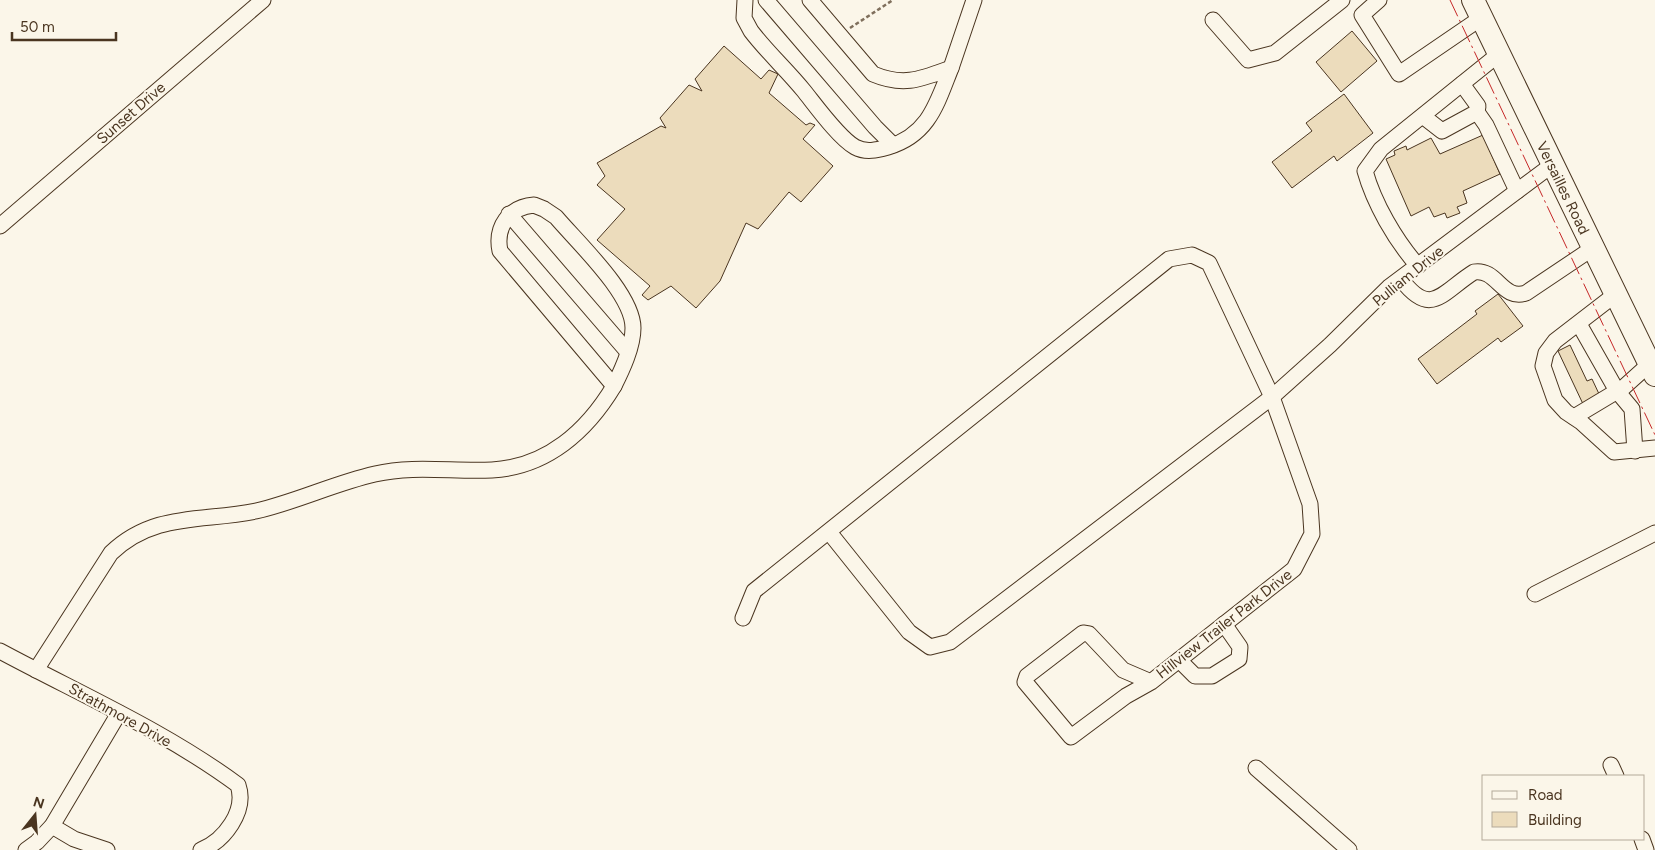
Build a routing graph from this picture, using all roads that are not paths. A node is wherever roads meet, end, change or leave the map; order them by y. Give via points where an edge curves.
1 (263, 0) edge
2 (745, 0) edge
3 (766, 0) edge
4 (810, 0) edge
5 (974, 0) edge
6 (1342, 0) edge
7 (1379, 0) edge
8 (1477, 9) edge
9 (1213, 20) dead end
10 (1499, 54) junction
11 (951, 68) junction
12 (1462, 84) junction
13 (1477, 112) junction
14 (1424, 116) junction
15 (893, 145) junction
16 (1552, 165) junction
17 (1517, 192) junction
18 (509, 214) junction
19 (0, 226) edge
20 (1593, 248) junction
21 (1418, 266) junction
22 (1401, 279) junction
23 (1616, 294) junction
24 (1579, 324) junction
25 (627, 351) junction
26 (1653, 365) edge
27 (614, 386) junction
28 (1617, 391) junction
29 (1272, 397) junction
30 (1574, 417) junction
31 (1655, 448) edge
32 (1635, 451) junction
33 (829, 532) junction
34 (1655, 533) edge
35 (1535, 594) dead end
36 (743, 618) dead end
37 (1224, 624) junction
38 (0, 651) edge
39 (1179, 660) junction
40 (36, 670) junction
41 (1151, 682) junction
42 (119, 713) junction
43 (1256, 768) dead end
44 (52, 826) junction
45 (26, 850) edge
46 (108, 850) edge
47 (201, 850) edge
48 (1349, 850) edge

1 - 19 street, Sunset Drive
2 - 15 street via 744,18 756,36 853,146 876,150
3 - 15 street
4 - 11 street via 873,74 904,82
5 - 11 street
6 - 9 street via 1275,53 1248,60
7 - 8 street via 1362,15 1400,74
8 - 10 highway, Versailles Road
10 - 12 street
10 - 16 highway, Versailles Road
11 - 15 street via 934,110 924,125 909,138
12 - 13 street via 1478,106
12 - 14 street
13 - 14 street via 1442,131
13 - 17 street via 1486,124
14 - 21 street via 1381,149 1365,171 1372,196 1405,252
16 - 17 street, Pulliam Drive
16 - 20 highway, Versailles Road
17 - 21 street, Pulliam Drive
18 - 25 street
18 - 25 street via 523,206 534,205 556,217 625,301 633,330
18 - 27 street via 501,228 500,251
20 - 22 street via 1518,296 1480,271 1431,300 1416,297
20 - 23 highway, Versailles Road
21 - 22 street, Pulliam Drive
22 - 29 street, Pulliam Drive
23 - 24 street
23 - 26 highway, Versailles Road
24 - 28 street
24 - 30 street via 1555,341 1546,353 1543,366 1555,400
25 - 27 street
26 - 28 street
27 - 40 street via 600,410 585,426 554,452 536,460 492,470 400,470 375,474 256,511 156,524 125,540 111,554
28 - 30 street
28 - 32 street via 1632,409
29 - 33 street, Pulliam Drive via 950,642 930,647 908,632
29 - 33 street, Hillview Trailer Park Drive via 1209,264 1192,255 1169,259
29 - 37 street, Hillview Trailer Park Drive via 1310,504 1312,534 1294,569
30 - 32 street via 1614,452
31 - 32 street
33 - 36 street, Hillview Trailer Park Drive via 754,591
34 - 35 street
37 - 39 street, Hillview Trailer Park Drive
37 - 39 street via 1240,647 1239,659 1212,676 1195,676
38 - 40 street, Strathmore Drive
39 - 41 street, Hillview Trailer Park Drive
40 - 42 street, Strathmore Drive
41 - 41 street, Hillview Trailer Park Drive via 1123,670 1089,634 1083,632 1027,676 1025,682 1070,738 1126,696
42 - 44 street
42 - 47 street, Strathmore Drive via 210,765 238,785 238,809 234,820 217,840
43 - 48 street
44 - 45 street
44 - 46 street via 82,842

